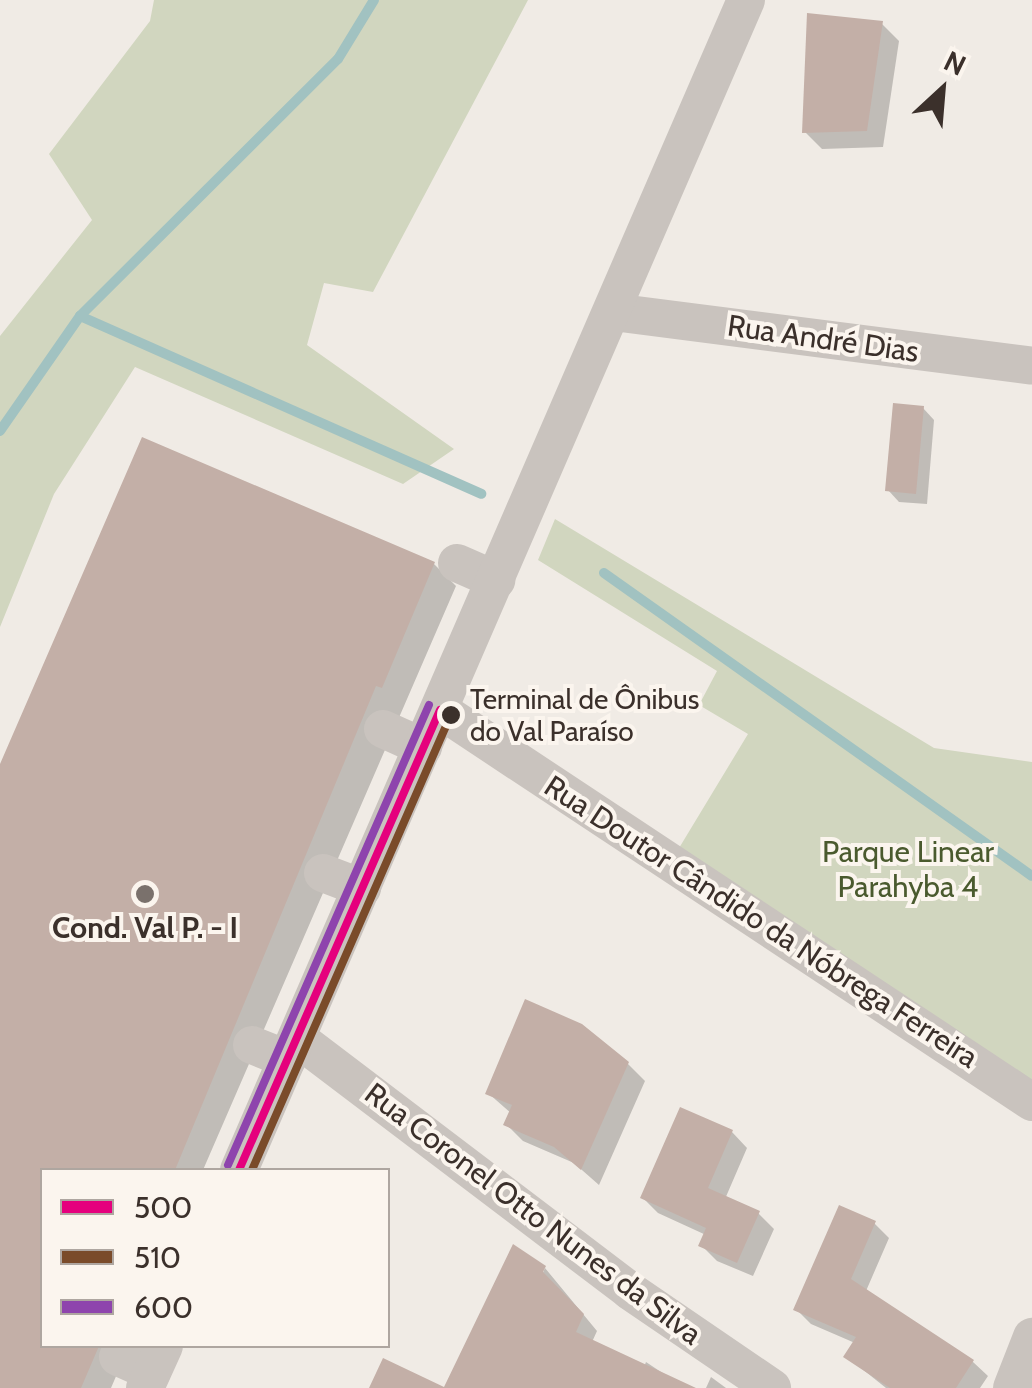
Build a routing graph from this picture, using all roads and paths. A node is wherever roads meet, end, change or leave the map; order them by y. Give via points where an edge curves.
1 (746, 0) edge
2 (613, 312) junction
3 (1032, 366) edge
4 (457, 563) dead end
5 (496, 580) junction
6 (386, 722) dead end
7 (431, 730) junction
8 (319, 880) dead end
9 (358, 896) junction
10 (277, 1044) junction
11 (1032, 1102) edge
12 (240, 1168) edge
13 (1032, 1338) edge
14 (772, 1388) edge
15 (1012, 1388) edge

1 - 2 street
2 - 3 street, Rua André Dias
2 - 5 street
4 - 5 street
5 - 7 street
6 - 7 street, Rua Doutor Cândido da Nóbrega Ferreira
7 - 9 street
7 - 11 street, Rua Doutor Cândido da Nóbrega Ferreira
8 - 9 street
9 - 10 street
10 - 12 street
10 - 14 street, Rua Coronel Otto Nunes da Silva
13 - 15 street

